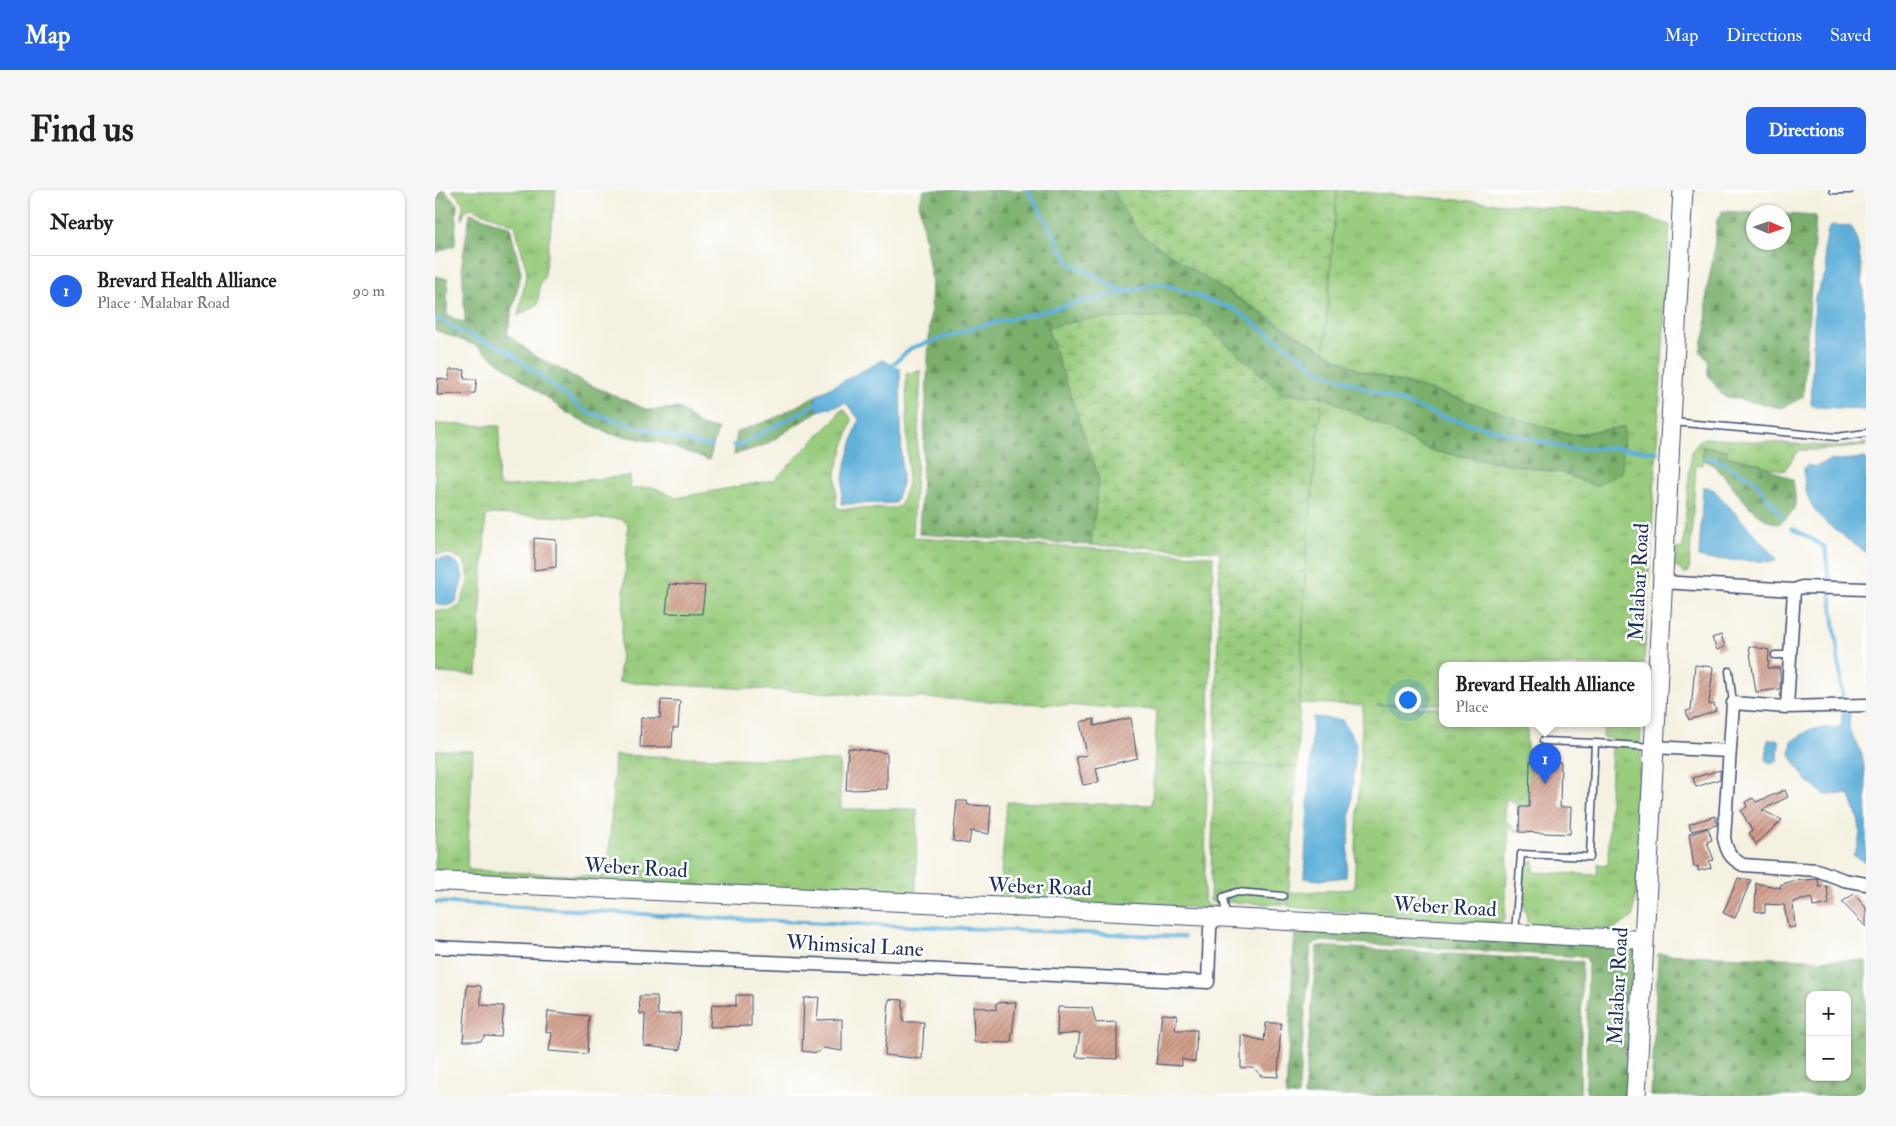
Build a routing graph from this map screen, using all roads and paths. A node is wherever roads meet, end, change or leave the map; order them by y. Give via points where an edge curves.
1 (1683, 190) edge
2 (1833, 190) edge
3 (1850, 190) edge
4 (1670, 422) junction
5 (1866, 433) edge
6 (1661, 582) junction
7 (1866, 589) edge
8 (1794, 590) junction
9 (1775, 655) dead end
10 (1790, 655) junction
11 (1729, 672) dead end
12 (1733, 703) junction
13 (1866, 705) edge
14 (1787, 707) junction
15 (1543, 741) dead end
16 (1595, 743) junction
17 (1652, 747) junction
18 (1729, 751) junction
19 (435, 881) edge
20 (1866, 884) edge
21 (1283, 896) dead end
22 (1220, 919) junction
23 (1515, 933) junction
24 (1643, 940) junction
25 (435, 947) edge
26 (1636, 1096) edge

1 - 4 main road, Malabar Road
2 - 3 lane
4 - 5 lane via 1837,437
4 - 6 main road, Malabar Road
6 - 8 street
6 - 17 main road, Malabar Road
7 - 8 street via 1802,587
8 - 10 street
9 - 10 lane
10 - 14 street
11 - 12 lane
12 - 14 street via 1770,710
12 - 18 street
13 - 14 street
15 - 16 lane
16 - 17 lane
16 - 23 lane via 1590,857 1521,854
17 - 18 street
17 - 24 main road, Malabar Road
18 - 20 street via 1724,838 1732,859 1743,865 1817,870
19 - 22 street, Weber Road
21 - 22 lane via 1237,892 1223,897
22 - 23 street, Weber Road
22 - 25 street, Whimsical Lane via 1210,929 1208,982
23 - 24 street, Weber Road
24 - 26 main road, Malabar Road

